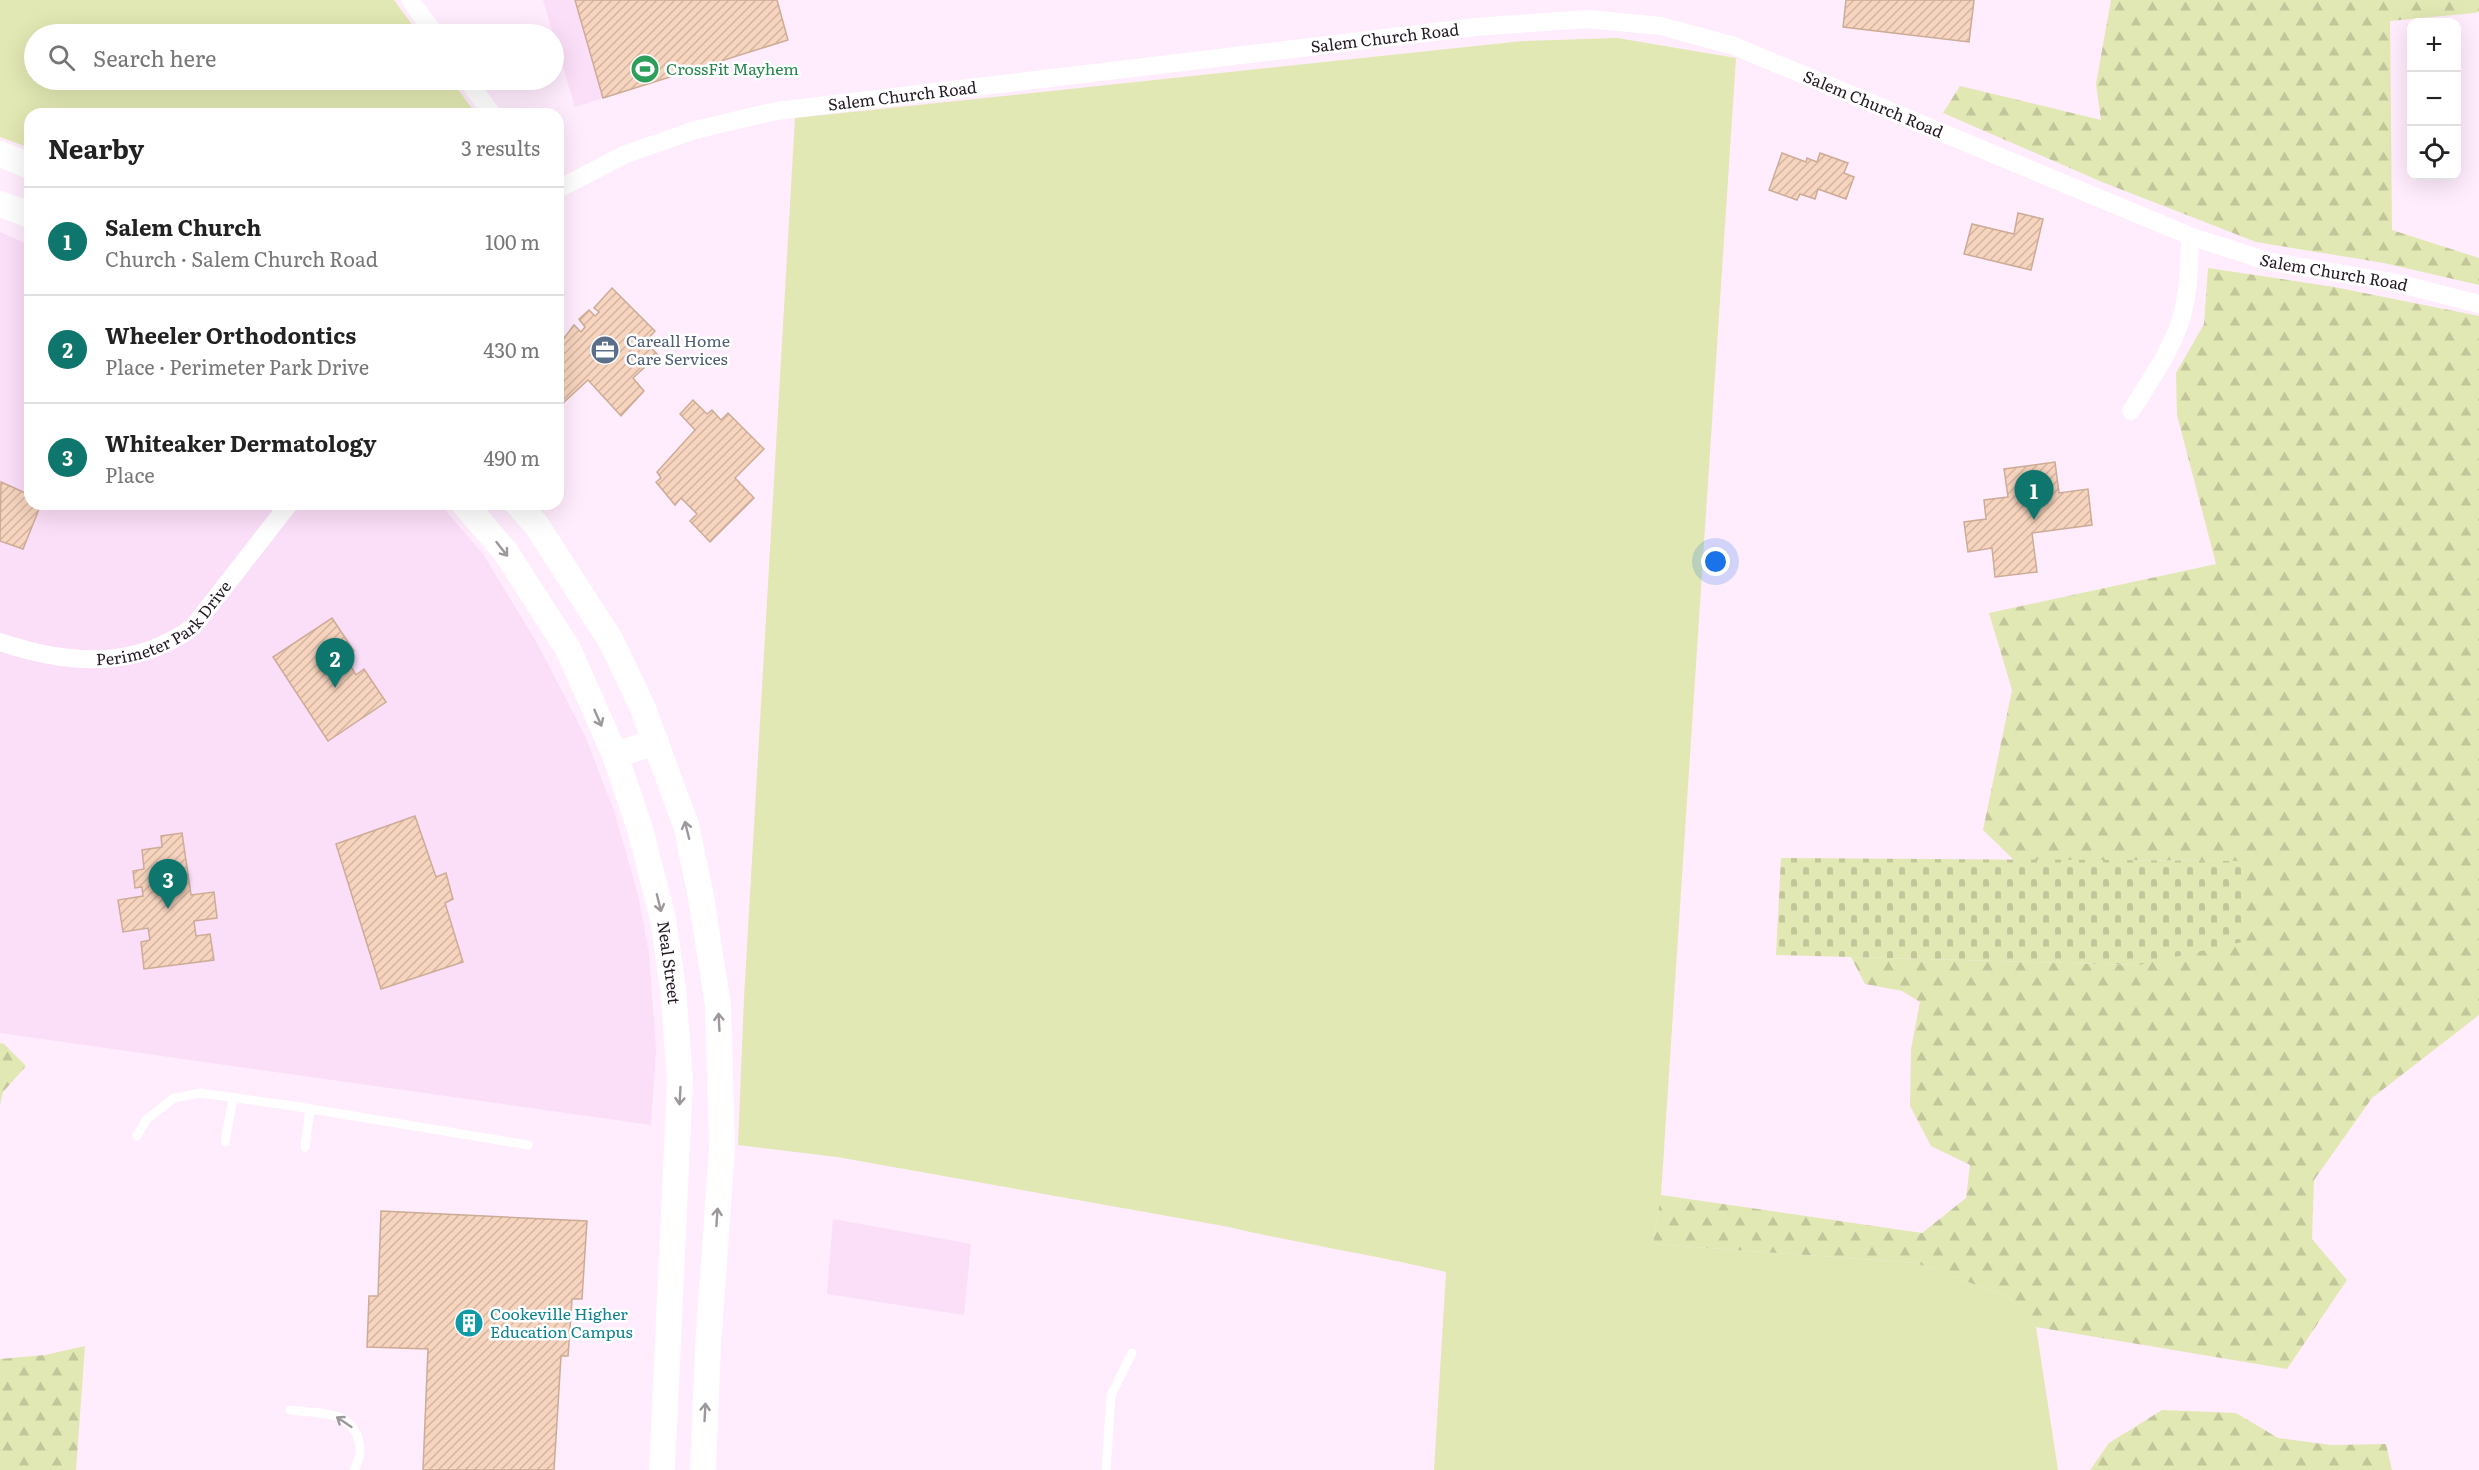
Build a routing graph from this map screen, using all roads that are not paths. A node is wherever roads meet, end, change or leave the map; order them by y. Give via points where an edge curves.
1 (410, 0) edge
2 (428, 24) edge
3 (474, 90) edge
4 (488, 108) edge
5 (0, 154) edge
6 (24, 164) edge
7 (564, 186) edge
8 (0, 204) edge
9 (24, 213) edge
10 (2190, 236) junction
11 (2479, 304) edge
12 (2131, 411) dead end
13 (284, 510) edge
14 (470, 510) edge
15 (523, 510) edge
16 (0, 642) edge
17 (656, 742) junction
18 (615, 755) junction
19 (233, 1098) junction
20 (310, 1108) junction
21 (137, 1136) dead end
22 (225, 1142) dead end
23 (528, 1145) dead end
24 (305, 1147) dead end
25 (1132, 1353) dead end
26 (290, 1410) dead end
27 (354, 1470) edge
28 (662, 1470) edge
29 (703, 1470) edge
30 (1106, 1470) edge

1 - 2 street
3 - 4 street
5 - 6 main road
7 - 10 street, Salem Church Road via 626,154 695,130 776,111 1464,28 1587,19 1661,26 1734,46
8 - 9 main road
10 - 11 street, Salem Church Road via 2267,261 2397,283
10 - 12 street via 2189,276 2181,317 2159,365
13 - 16 street, Perimeter Park Drive via 193,627 161,645 120,658 78,660 36,654
14 -> 18 main road, Neal Street via 505,551 568,648
15 - 17 main road via 611,641
17 - 18 main road
29 -> 17 main road via 722,1148 718,1005 686,825
18 -> 28 main road, Neal Street via 640,829 663,919 680,1080
19 - 20 lane
19 - 21 lane via 201,1093 174,1098 146,1120
19 - 22 lane
20 - 23 lane
20 - 24 lane
25 - 30 lane via 1110,1395
27 -> 26 lane via 361,1449 355,1431 340,1418

